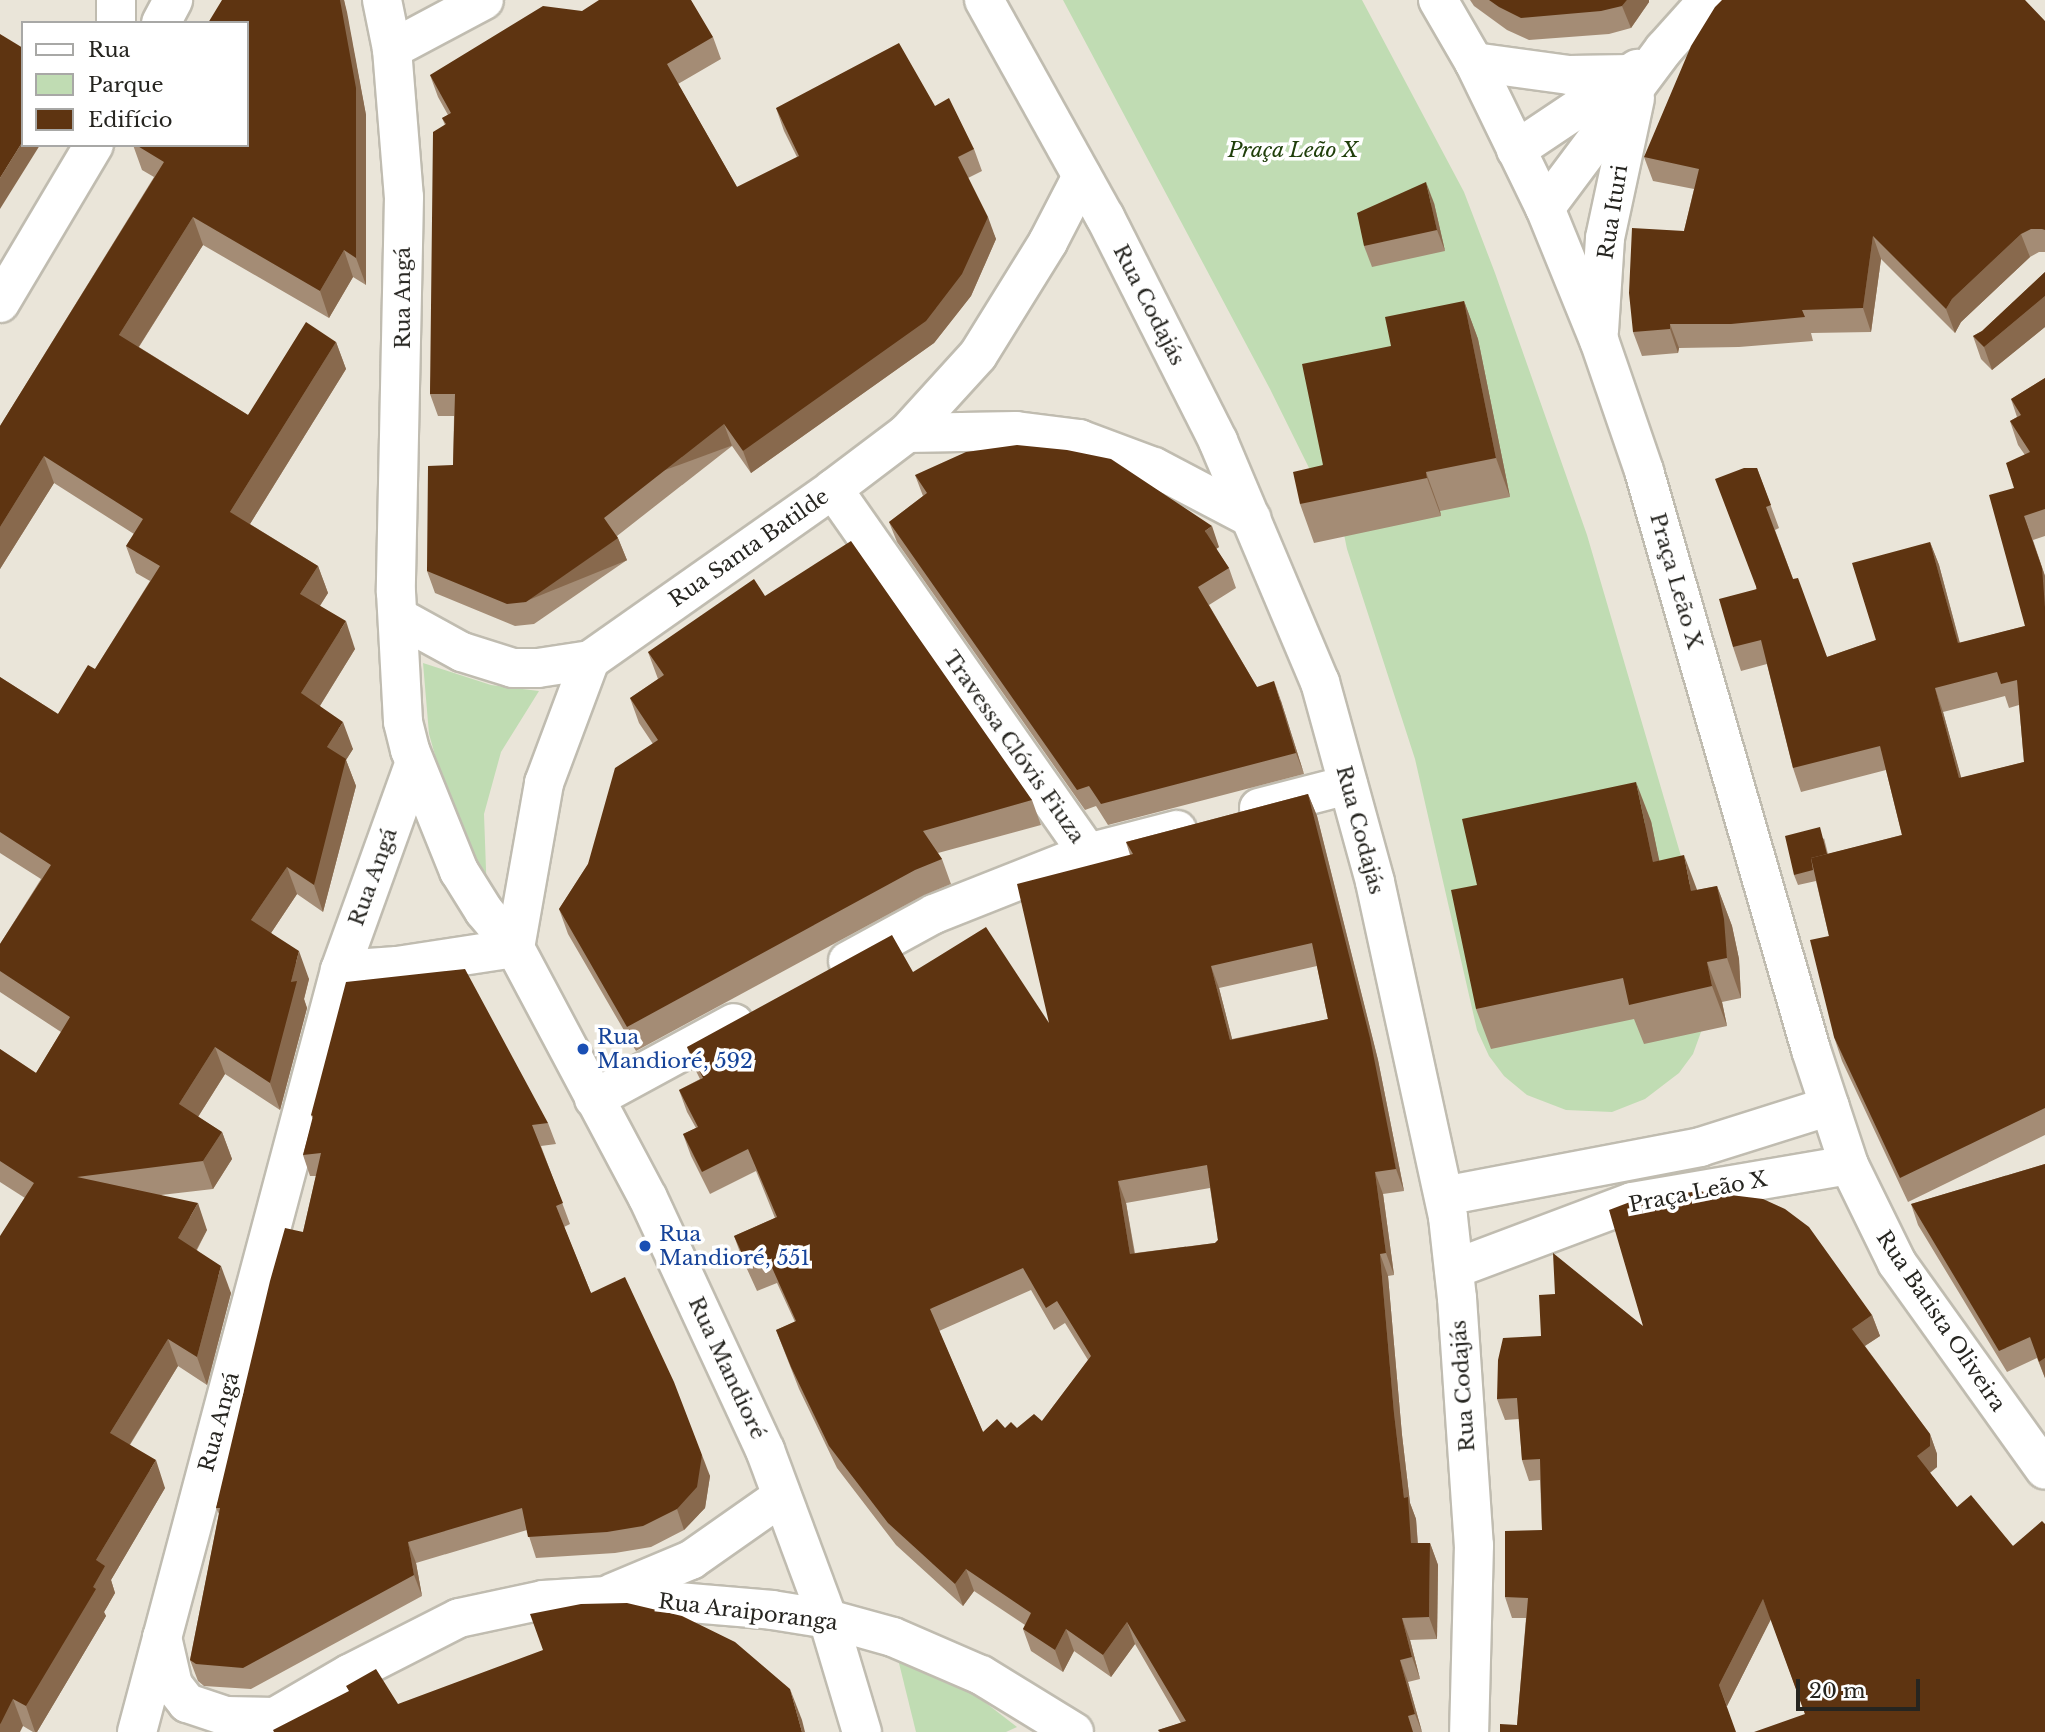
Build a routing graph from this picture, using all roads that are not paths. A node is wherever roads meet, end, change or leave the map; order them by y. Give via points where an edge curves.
1 (116, 0) edge
2 (173, 0) edge
3 (382, 0) edge
4 (484, 0) edge
5 (984, 0) edge
6 (1438, 0) edge
7 (1708, 0) edge
8 (116, 21) edge
9 (162, 21) edge
10 (392, 49) junction
11 (1474, 62) junction
12 (1635, 79) junction
13 (93, 147) edge
14 (1516, 150) junction
15 (1082, 176) junction
16 (1545, 208) junction
17 (0, 303) edge
18 (1599, 340) junction
19 (907, 433) junction
20 (833, 489) junction
21 (1251, 518) junction
22 (398, 617) junction
23 (590, 660) junction
24 (414, 764) junction
25 (1348, 785) junction
26 (1088, 853) junction
27 (515, 948) junction
28 (340, 970) junction
29 (813, 980) edge
30 (764, 1007) edge
31 (594, 1099) junction
32 (1830, 1106) junction
33 (1849, 1165) junction
34 (1444, 1196) junction
35 (1454, 1269) junction
36 (2045, 1470) edge
37 (782, 1496) junction
38 (607, 1596) junction
39 (828, 1619) junction
40 (161, 1635) junction
41 (265, 1724) edge
42 (137, 1732) edge
43 (862, 1732) edge
44 (1074, 1732) edge
45 (1469, 1732) edge

1 - 8 street
2 - 9 street
3 - 10 street, Rua Angá
4 - 10 street
5 - 15 street, Rua Codajás
6 - 11 street, Praça Leão X
7 - 12 street, Rua Ituri
10 - 22 street, Rua Angá via 404,197
11 - 12 street
11 - 14 street, Praça Leão X
12 - 14 street, Rua Ituri
12 - 16 street, Rua Ituri
12 - 18 street, Rua Ituri via 1605,238
13 - 17 street
14 - 16 street, Praça Leão X
15 - 19 street, Rua Santa Batilde via 1048,242 978,355
15 - 21 street, Rua Codajás via 1212,429
16 - 18 street, Praça Leão X
18 - 32 street, Praça Leão X via 1644,471
19 - 20 street, Rua Santa Batilde
19 - 21 street via 1016,431 1079,439 1154,467
20 - 23 street, Rua Santa Batilde
20 - 26 street, Travessa Clóvis Fiuza
21 - 25 street, Rua Codajás via 1320,682
22 - 23 street via 462,652 513,668
22 - 24 street, Rua Angá via 403,722
23 - 27 street via 544,783
24 - 27 street, Rua Mandioré via 459,871
24 - 28 street, Rua Angá
25 - 26 street, Travessa Clóvis Fiuza
25 - 34 street, Rua Codajás via 1375,882
26 - 29 street via 934,914
27 - 28 street
27 - 31 street, Rua Mandioré
28 - 40 street, Rua Angá
30 - 31 street
31 - 37 street, Rua Mandioré via 648,1198
32 - 33 street, Praça Leão X
32 - 34 street, Praça Leão X via 1700,1147
33 - 35 street, Praça Leão X via 1632,1202
33 - 36 street, Rua Batista Oliveira via 1897,1263
34 - 35 street, Rua Codajás
35 - 45 street, Rua Codajás via 1474,1545
37 - 38 street, Rua Araiporanga via 691,1559
37 - 39 street, Rua Mandioré
38 - 39 street, Rua Araiporanga
38 - 41 street, Rua Araiporanga via 542,1600 459,1618 349,1674
39 - 43 street, Rua Mandioré
39 - 44 street, Rua Araiporanga via 893,1637 981,1675
40 - 41 street, Rua Araiporanga via 173,1685 187,1703
40 - 42 street, Rua Angá

